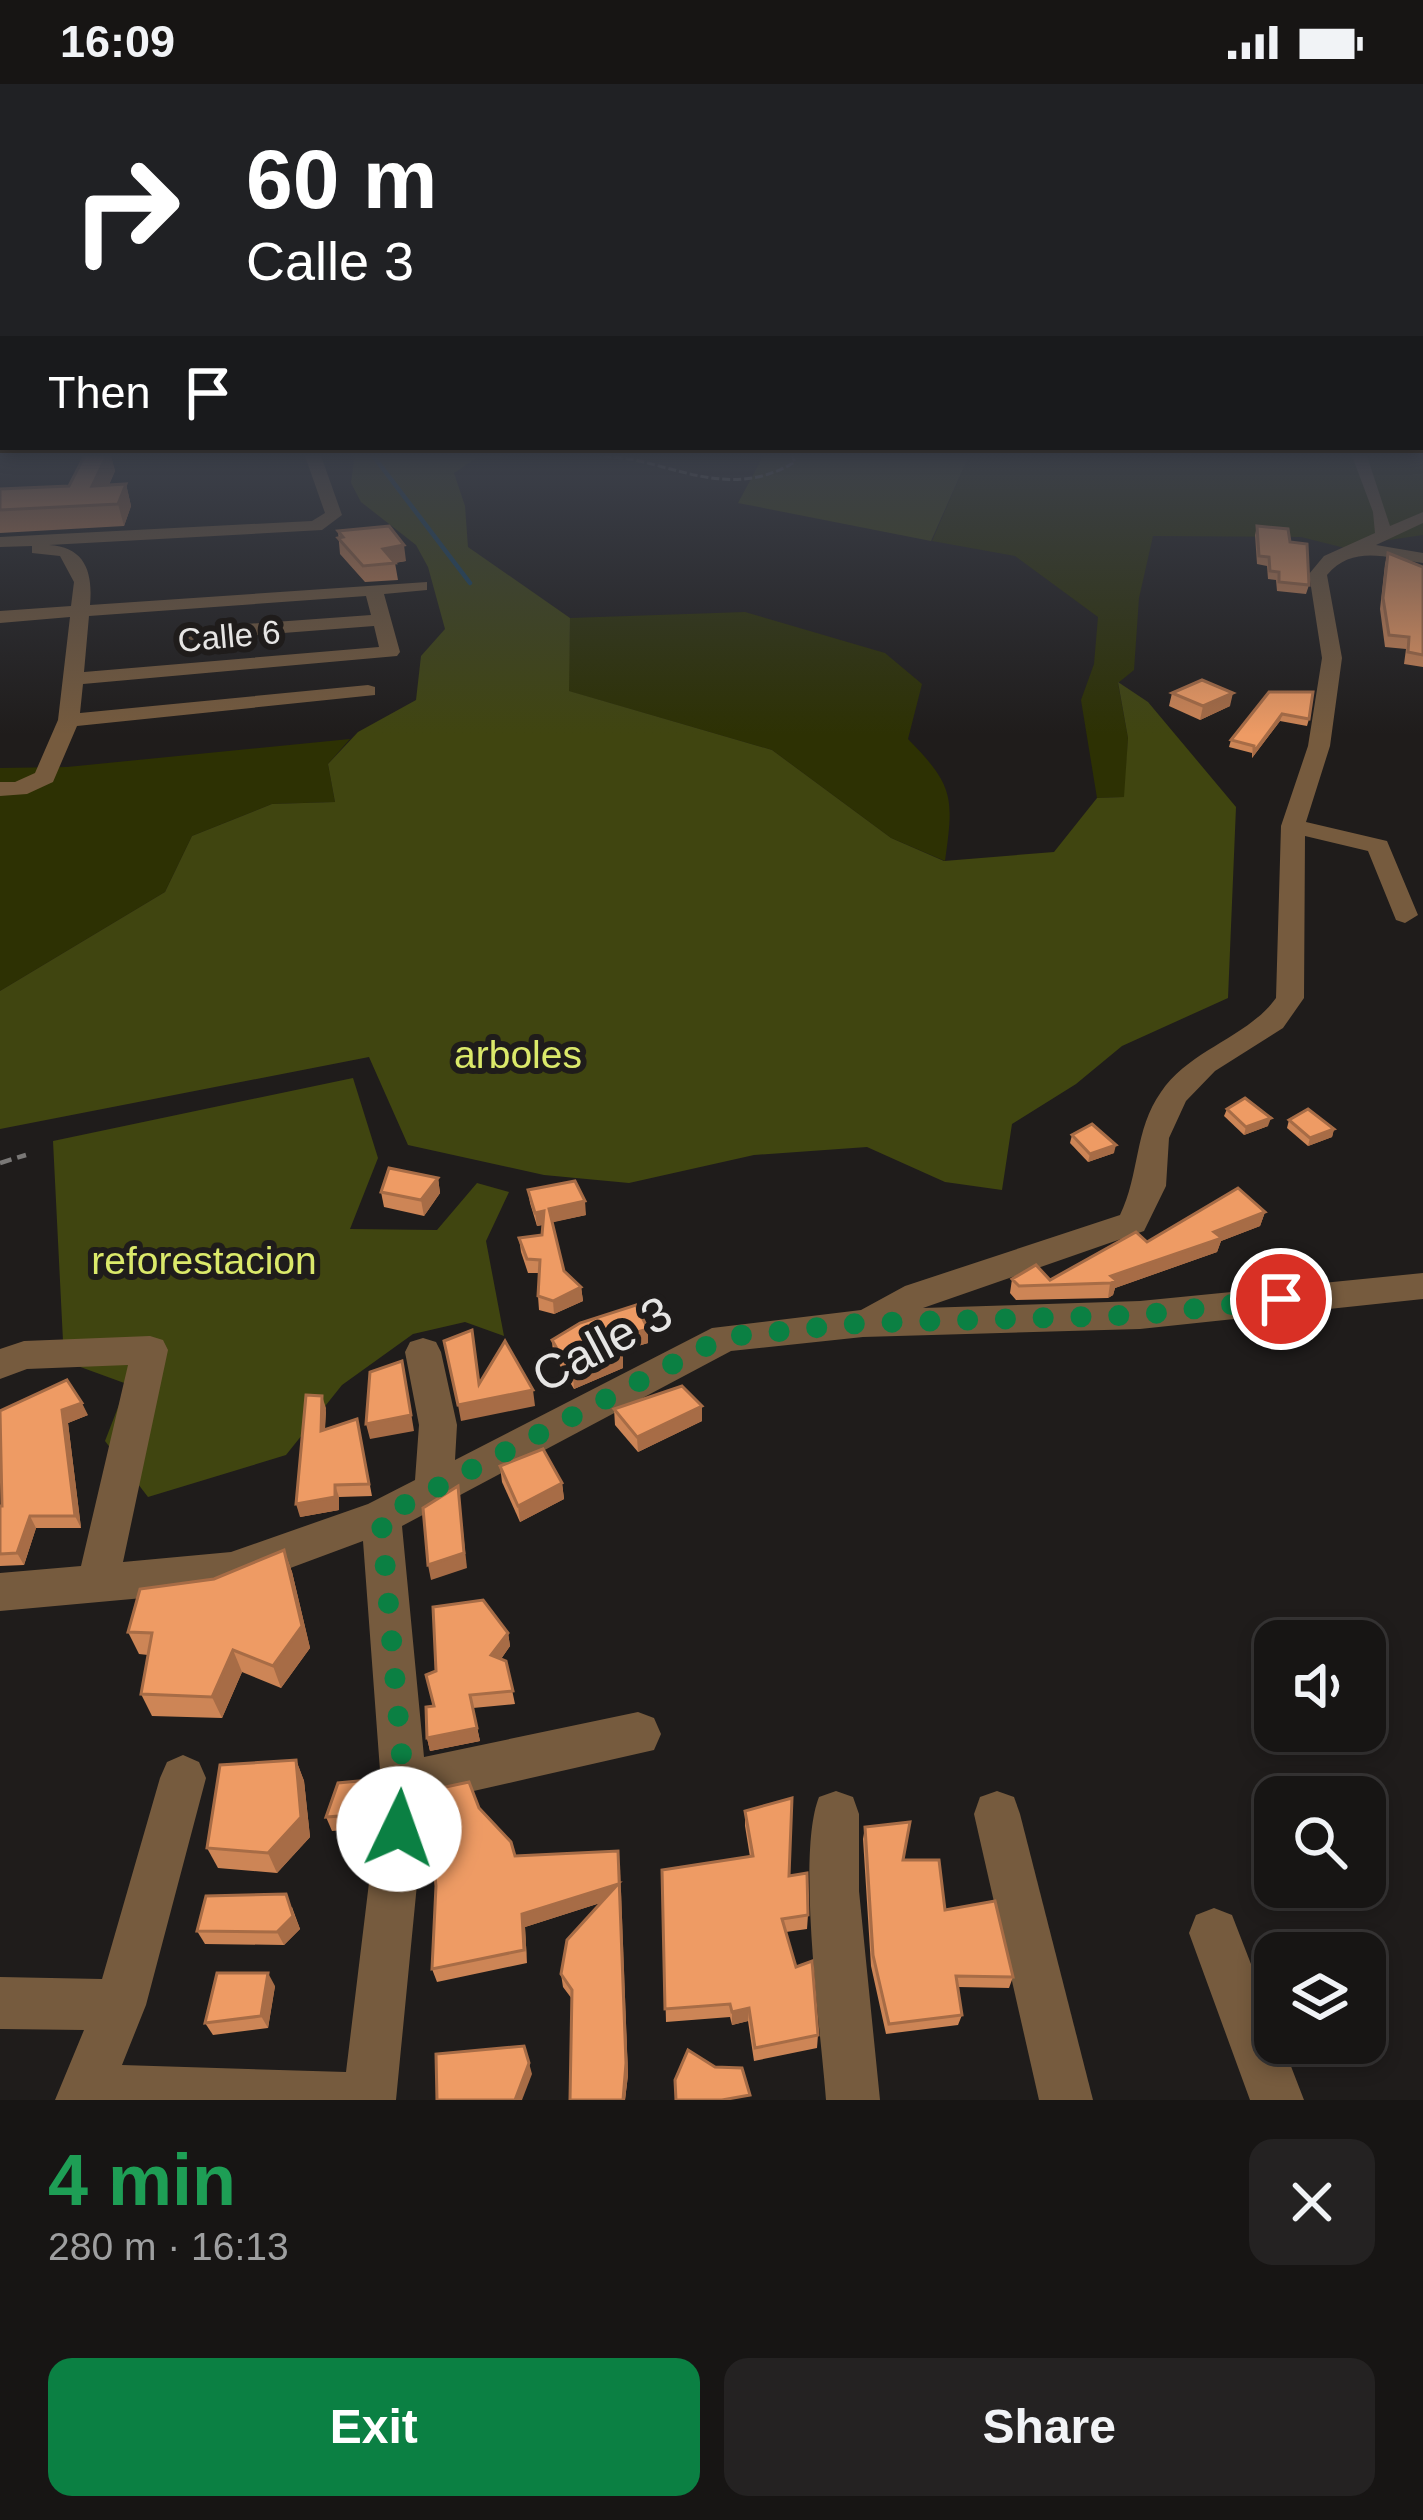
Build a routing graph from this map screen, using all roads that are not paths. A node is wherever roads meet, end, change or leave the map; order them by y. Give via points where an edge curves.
1 (1360, 548) joint
2 (0, 551) edge
3 (1423, 558) edge
4 (421, 586) dead end
5 (374, 592) junction
6 (80, 611) junction
7 (0, 617) edge
8 (382, 620) junction
9 (191, 634) dead end
10 (73, 679) junction
11 (368, 691) dead end
12 (69, 720) junction
13 (9, 796) edge
14 (1293, 826) junction
15 (1405, 915) dead end
16 (1423, 1286) edge
17 (863, 1323) junction
18 (422, 1352) dead end
19 (0, 1365) edge
20 (434, 1489) junction
21 (381, 1517) junction
22 (98, 1580) junction
23 (0, 1592) edge
24 (638, 1734) dead end
25 (183, 1778) dead end
26 (404, 1784) junction
27 (836, 1814) dead end
28 (998, 1814) dead end
29 (1214, 1933) dead end
30 (0, 2003) edge
31 (120, 2005) junction
32 (83, 2096) edge
33 (369, 2099) edge
34 (854, 2100) edge
35 (1066, 2100) edge
36 (1277, 2100) edge

1 - 3 street
1 - 14 street via 1318,574 1332,658 1319,746
2 - 6 street via 64,551 82,582
4 - 5 street
5 - 6 street
5 - 8 street
6 - 7 street
6 - 10 street
8 - 9 street
8 - 10 street, Calle 6 via 390,652
10 - 12 street
11 - 12 street
12 - 13 street via 45,777
14 - 15 street via 1378,846
14 - 17 street via 1290,998 1273,1022 1205,1064 1173,1096 1153,1138 1150,1186 1132,1223 917,1295
16 - 17 street, Calle 3 via 1140,1315
17 - 20 street, Calle 3 via 724,1337
18 - 20 street via 438,1425
19 - 22 street via 24,1355 150,1350
20 - 21 street, Calle 3
21 - 22 street, Calle 3 via 231,1571
21 - 26 street
22 - 23 street, Calle 3
24 - 26 street
25 - 31 street
26 - 33 street
27 - 34 street
28 - 35 street
29 - 36 street
30 - 31 street
31 - 32 street
32 - 33 street

